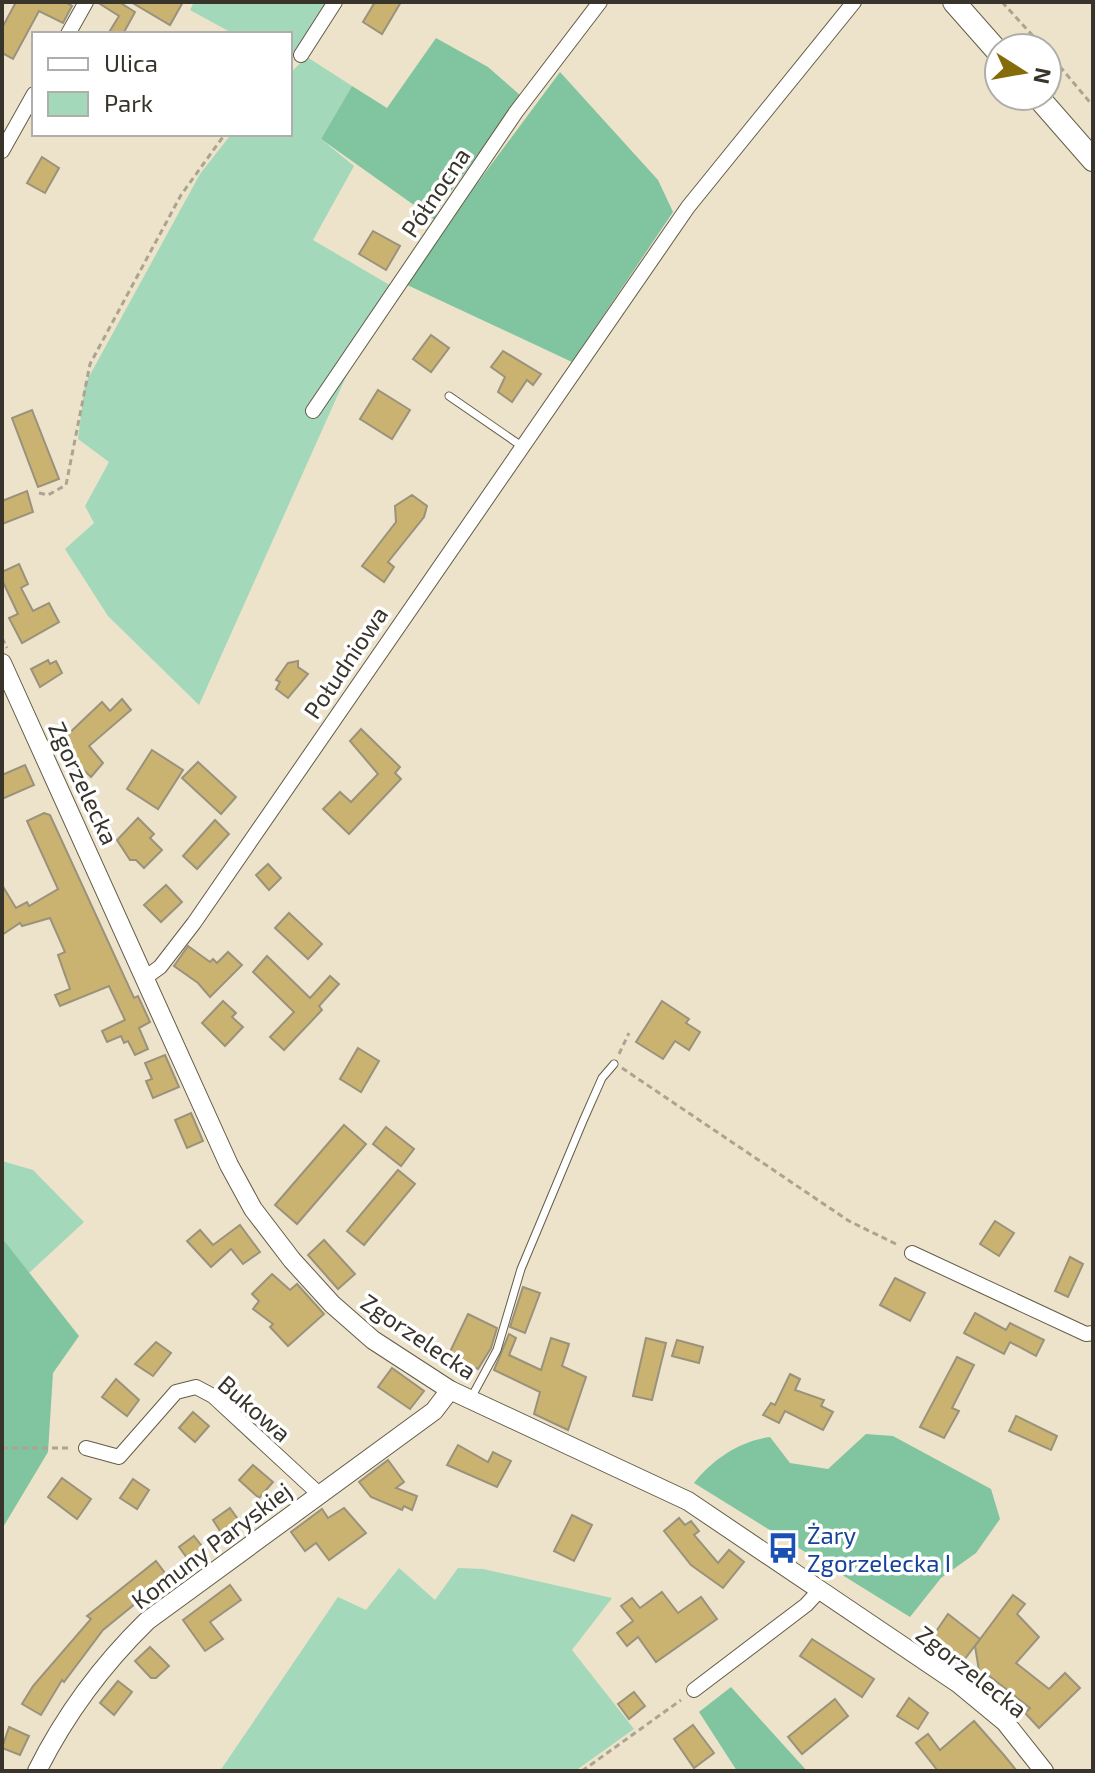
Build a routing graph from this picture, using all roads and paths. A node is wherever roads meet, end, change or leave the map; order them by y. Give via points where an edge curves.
1 (86, 2) edge
2 (335, 2) edge
3 (600, 2) edge
4 (854, 2) edge
5 (954, 2) edge
6 (1002, 2) edge
7 (69, 32) edge
8 (1030, 32) edge
9 (983, 35) edge
10 (301, 55) dead end
11 (1063, 70) edge
12 (32, 98) edge
13 (1093, 106) edge
14 (1051, 112) edge
15 (224, 136) edge
16 (2, 151) edge
17 (1093, 160) edge
18 (449, 396) dead end
19 (313, 411) dead end
20 (520, 445) junction
21 (39, 493) dead end
22 (2, 638) edge
23 (5, 657) edge
24 (146, 977) junction
25 (629, 1033) dead end
26 (614, 1064) junction
27 (912, 1253) joint
28 (1093, 1333) edge
29 (450, 1390) junction
30 (470, 1400) junction
31 (2, 1448) edge
32 (86, 1448) joint
33 (319, 1494) junction
34 (819, 1591) junction
35 (694, 1690) joint
36 (37, 1771) edge
37 (582, 1771) edge
38 (1044, 1771) edge

1 - 7 street
2 - 10 street
3 - 19 street, Północna via 516,112
4 - 20 street, Południowa via 688,207
5 - 9 main road
6 - 8 path
11 - 13 path
12 - 16 street
14 - 17 main road
15 - 21 path via 181,195 90,364 66,485 48,495
18 - 20 lane
20 - 24 street, Południowa via 194,923
22 - 23 path
23 - 24 street, Zgorzelecka
24 - 29 street, Zgorzelecka via 191,1086 253,1209 332,1304 373,1340
25 - 26 path
26 - 27 path via 849,1221
26 - 30 lane via 583,1121 521,1269 497,1350
27 - 28 street
29 - 30 street, Zgorzelecka
29 - 33 street, Komuny Paryskiej via 434,1411
30 - 34 street, Zgorzelecka via 688,1501
31 - 32 path
32 - 33 street, Bukowa via 119,1457 176,1392 196,1387 213,1396
33 - 36 street, Komuny Paryskiej via 147,1621 111,1656 60,1725
34 - 35 street
34 - 38 street, Zgorzelecka via 959,1684 1005,1722
35 - 37 path

